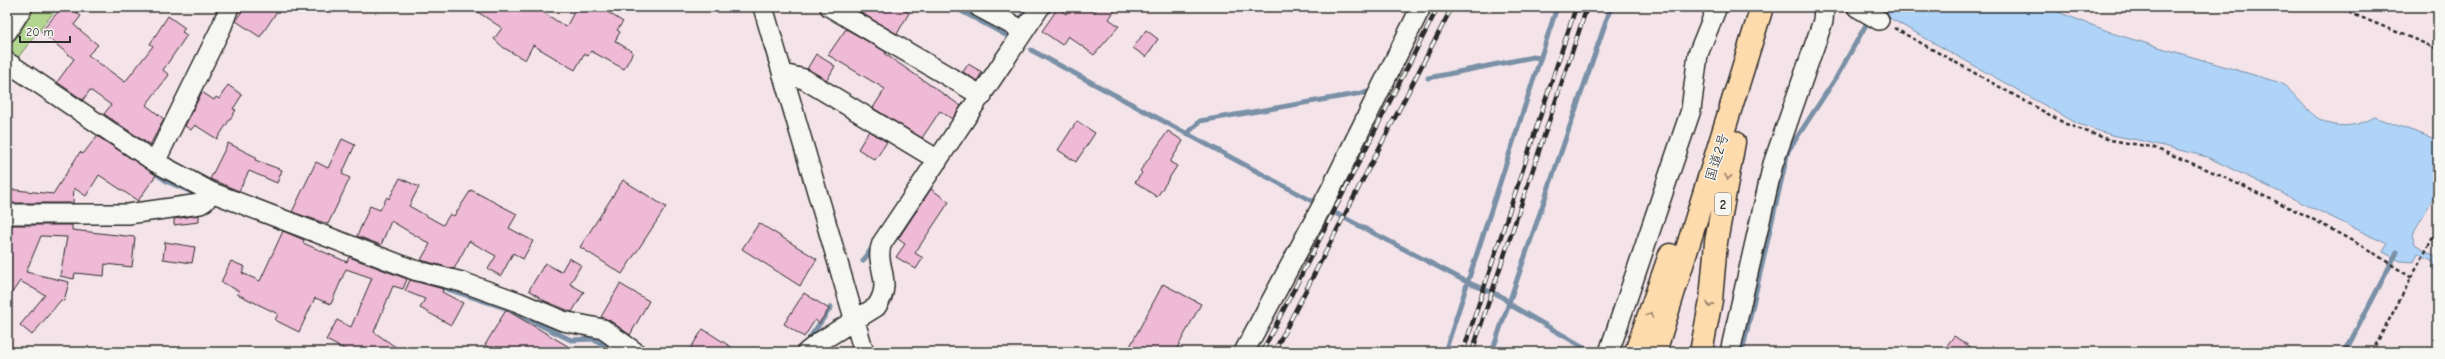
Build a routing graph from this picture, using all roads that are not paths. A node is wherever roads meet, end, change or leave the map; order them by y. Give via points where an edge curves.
1 (23, 7) edge
2 (229, 7) edge
3 (763, 7) edge
4 (830, 7) edge
5 (980, 7) edge
6 (1040, 7) edge
7 (1421, 7) edge
8 (1718, 7) edge
9 (1762, 7) edge
10 (1824, 7) edge
11 (1017, 27) junction
12 (7, 32) edge
13 (1749, 56) junction
14 (7, 62) edge
15 (784, 74) junction
16 (977, 93) junction
17 (934, 157) junction
18 (155, 162) junction
19 (1710, 178) junction
20 (208, 196) junction
21 (7, 214) edge
22 (1670, 304) junction
23 (854, 321) junction
24 (635, 352) edge
25 (807, 352) edge
26 (864, 352) edge
27 (1244, 352) edge
28 (1609, 352) edge
29 (1636, 352) edge
30 (1656, 352) edge
31 (1667, 352) edge
32 (1700, 352) edge
33 (1730, 352) edge

1 - 12 street
2 - 18 street
3 - 15 street
4 - 16 street
5 - 11 street
6 - 11 street
7 - 27 street via 1320,212
8 - 28 street via 1698,54 1691,110
9 - 13 highway, 国道2号 / 2
10 - 33 street via 1824,21 1773,164
11 - 16 street
13 - 19 highway, 国道2号 / 2
13 -> 32 highway, 2 via 1716,242 1711,300
14 - 18 street
15 - 17 street via 804,79
15 - 23 street
16 - 17 street
17 - 23 street via 880,247 885,282 881,301
18 - 20 street
19 - 22 highway, 国道2号 / 2
29 -> 19 highway, 2 via 1681,223
20 - 21 street via 128,214
20 - 24 street via 414,270 462,282 563,321 603,329
22 - 30 highway, 国道2号 / 2
22 - 31 street
23 - 25 street
23 - 26 street

